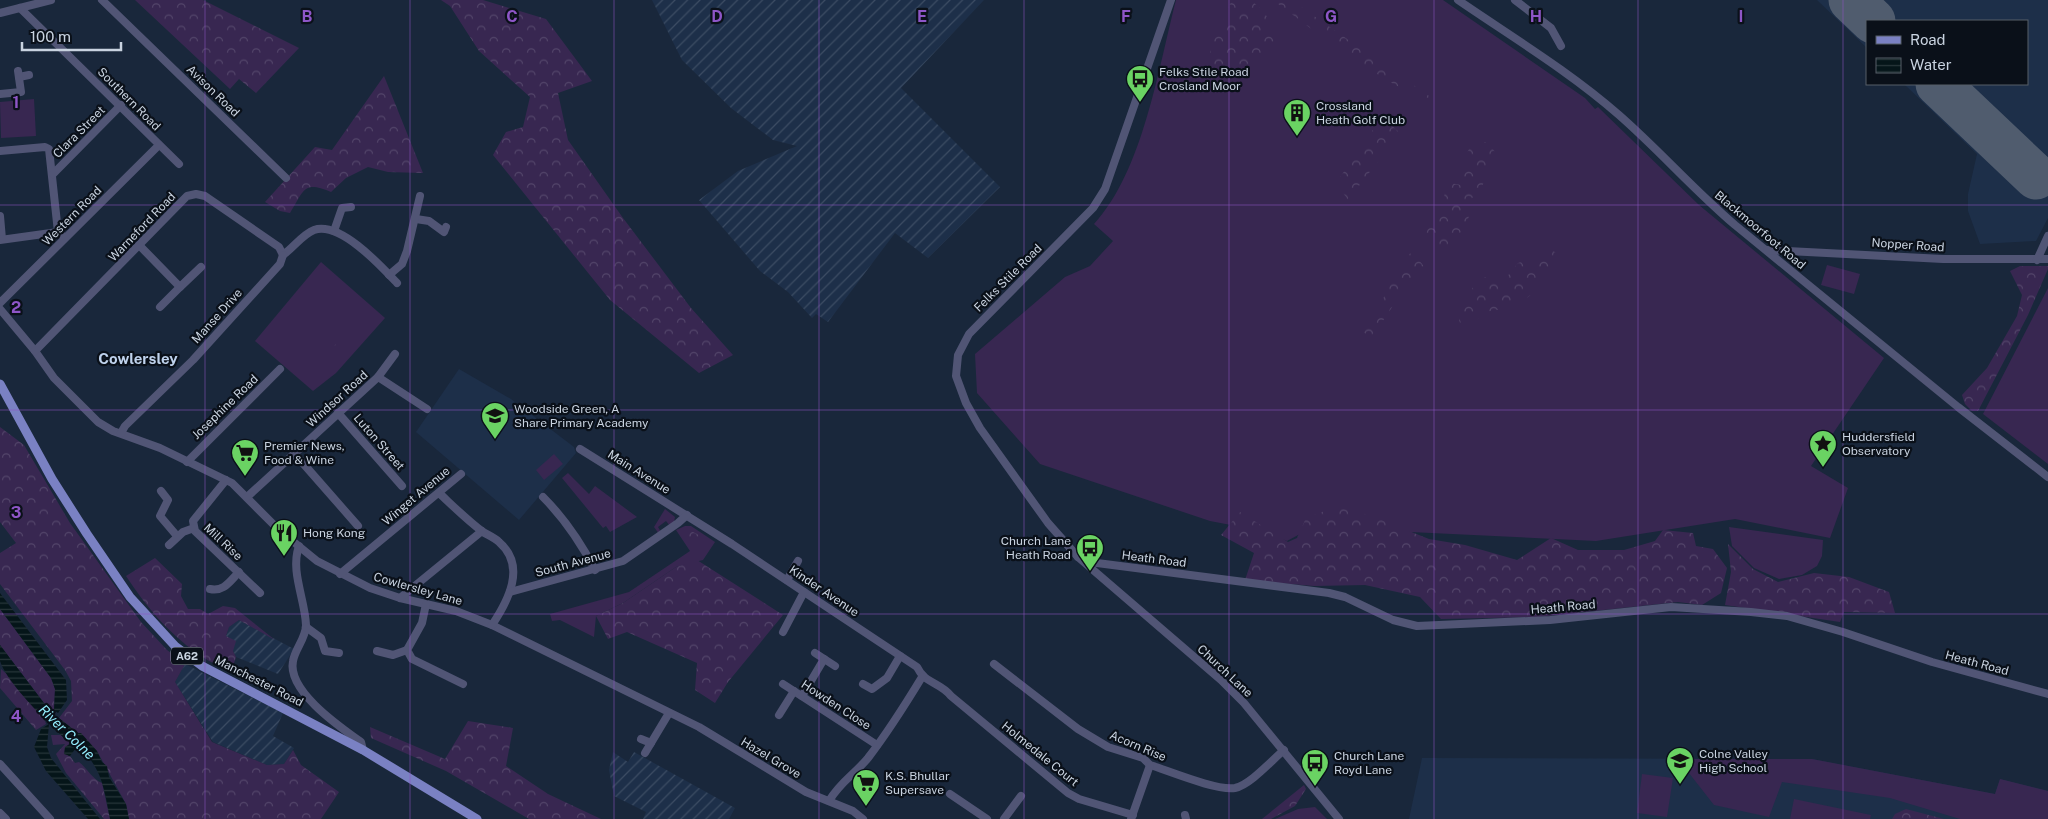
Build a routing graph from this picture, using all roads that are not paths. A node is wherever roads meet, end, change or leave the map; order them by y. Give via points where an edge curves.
1 (51, 0) edge
2 (102, 0) edge
3 (1170, 0) edge
4 (1458, 0) edge
5 (1515, 0) edge
6 (20, 8) junction
7 (0, 12) edge
8 (1561, 46) dead end
9 (30, 75) dead end
10 (0, 94) edge
11 (121, 106) junction
12 (159, 145) junction
13 (0, 151) edge
14 (179, 164) dead end
15 (53, 174) junction
16 (286, 178) dead end
17 (420, 196) dead end
18 (351, 207) dead end
19 (0, 216) edge
20 (416, 219) junction
21 (446, 227) dead end
22 (334, 231) junction
23 (58, 232) junction
24 (2048, 236) edge
25 (66, 238) junction
26 (1, 239) edge
27 (140, 246) junction
28 (1767, 250) junction
29 (283, 255) junction
30 (2048, 259) edge
31 (2037, 260) junction
32 (200, 267) dead end
33 (389, 275) junction
34 (397, 283) dead end
35 (180, 287) junction
36 (0, 303) edge
37 (160, 307) dead end
38 (0, 309) edge
39 (35, 351) junction
40 (395, 354) dead end
41 (280, 369) dead end
42 (378, 377) junction
43 (0, 384) edge
44 (427, 409) dead end
45 (338, 413) junction
46 (121, 433) junction
47 (580, 448) dead end
48 (294, 453) junction
49 (187, 462) junction
50 (460, 474) dead end
51 (2048, 478) edge
52 (226, 480) junction
53 (402, 486) dead end
54 (161, 491) dead end
55 (439, 493) junction
56 (247, 497) junction
57 (543, 497) dead end
58 (687, 515) junction
59 (358, 526) dead end
60 (194, 528) junction
61 (482, 531) junction
62 (178, 536) junction
63 (169, 546) dead end
64 (299, 546) junction
65 (1078, 557) junction
66 (798, 561) dead end
67 (596, 570) junction
68 (239, 572) junction
69 (340, 574) junction
70 (786, 580) junction
71 (210, 588) dead end
72 (510, 592) junction
73 (804, 592) junction
74 (260, 593) dead end
75 (400, 598) junction
76 (426, 604) junction
77 (306, 626) junction
78 (492, 626) junction
79 (783, 632) dead end
80 (407, 650) junction
81 (377, 652) dead end
82 (339, 653) dead end
83 (815, 653) dead end
84 (900, 656) junction
85 (824, 659) junction
86 (994, 664) dead end
87 (835, 666) dead end
88 (922, 677) junction
89 (463, 684) dead end
90 (783, 684) dead end
91 (863, 684) dead end
92 (945, 689) joint
93 (794, 691) junction
94 (2048, 694) edge
95 (802, 696) junction
96 (669, 713) junction
97 (779, 715) dead end
98 (641, 739) dead end
99 (651, 743) junction
100 (877, 745) junction
101 (363, 750) junction
102 (1284, 750) junction
103 (645, 753) dead end
104 (0, 764) edge
105 (1150, 765) junction
106 (950, 794) dead end
107 (1021, 796) dead end
108 (829, 801) junction
109 (0, 813) edge
110 (1132, 817) edge
111 (6, 819) edge
112 (50, 819) edge
113 (477, 819) edge
114 (863, 819) edge
115 (987, 819) edge
116 (1004, 819) edge
117 (1339, 819) edge

1 - 6 street
2 - 16 street, Avison Road
3 - 65 street, Felks Stile Road via 1105,189 1093,208 969,334 958,355 956,376 980,428 1048,523
4 - 28 street, Blackmoorfoot Road via 1619,115 1704,198
5 - 8 street via 1550,28
6 - 7 street
6 - 11 street, Southern Road
9 - 10 street via 18,74 20,92
11 - 12 street, Southern Road
11 - 15 street, Clara Street
12 - 14 street, Southern Road
12 - 25 street, Western Road
13 - 15 street via 45,147 49,150
15 - 23 street
17 - 20 street
18 - 22 street via 342,208
19 - 26 street
20 - 21 street via 429,221 444,232
20 - 33 street via 402,264
22 - 29 street via 316,230
22 - 33 street via 356,244
23 - 25 street
23 - 26 street
24 - 31 street
25 - 36 street, Western Road
27 - 29 street, Warneford Road via 187,196 196,194 205,196 279,247
27 - 35 street
27 - 39 street, Warneford Road
28 - 31 street, Nopper Road
28 - 51 street, Blackmoorfoot Road
29 - 46 street, Manse Drive via 280,264
30 - 31 street, Nopper Road
32 - 35 street
33 - 34 street
35 - 37 street
38 - 39 street, Cowlersley Lane
39 - 46 street, Cowlersley Lane via 76,403 98,422
40 - 42 street, Windsor Road
41 - 49 street, Josephine Road
42 - 44 street
42 - 45 street, Windsor Road
43 - 101 main road, Manchester Road / A62 via 52,479 87,534 130,597 175,646 202,666
45 - 48 street, Windsor Road
45 - 53 street, Luton Street
46 - 49 street, Cowlersley Lane
47 - 58 street, Main Avenue
48 - 56 street, Windsor Road
48 - 59 street
49 - 52 street, Cowlersley Lane
50 - 55 street, Winget Avenue
52 - 56 street, Cowlersley Lane
52 - 60 street, Mill Rise via 192,521
54 - 62 street via 168,500 160,516
55 - 61 street
55 - 69 street, Winget Avenue
56 - 64 street, Cowlersley Lane
57 - 67 street via 559,513
58 - 67 street, South Avenue via 623,561
58 - 70 street, Kinder Avenue
60 - 62 street
60 - 68 street, Mill Rise
61 - 72 street via 500,542 510,556 514,576
61 - 75 street
62 - 63 street
64 - 69 street, Cowlersley Lane
64 - 77 street via 295,557
65 - 94 street, Heath Road via 1085,556 1096,563 1329,593 1353,600 1393,620 1417,626 1550,620 1671,607 1787,616 1932,662
65 - 102 street, Church Lane via 1222,680
66 - 70 street
67 - 72 street, South Avenue
68 - 71 street via 225,587
68 - 74 street, Mill Rise
69 - 75 street, Cowlersley Lane
70 - 73 street, Kinder Avenue
72 - 78 street
73 - 79 street
73 - 84 street, Kinder Avenue
75 - 76 street, Cowlersley Lane
76 - 78 street, Cowlersley Lane via 456,611
76 - 80 street via 422,623
77 - 82 street via 321,638 325,651
77 - 101 street via 293,661 293,675 298,687 334,723 361,742
78 - 96 street, Cowlersley Lane
80 - 81 street via 393,655
80 - 89 street via 412,658
83 - 85 street
84 - 88 street, Kinder Avenue via 917,667
84 - 91 street via 879,684 872,689
85 - 87 street
85 - 95 street
86 - 105 street, Acorn Rise via 1078,729 1108,747 1143,758
88 - 92 street, Kinder Avenue
88 - 100 street
90 - 93 street, Howden Close
92 - 110 street, Holmedale Court via 1068,793
93 - 95 street, Howden Close
93 - 97 street
95 - 100 street, Howden Close
96 - 99 street
96 - 108 street, Hazel Grove via 699,727 806,792
98 - 99 street
99 - 103 street
100 - 108 street
101 - 113 main road, Manchester Road / A62
102 - 105 street, Acorn Rise via 1253,778 1236,788 1219,787
102 - 117 street, Church Lane
104 - 112 street
105 - 110 street
106 - 115 street
107 - 116 street
108 - 114 street, Hazel Grove
109 - 111 street

